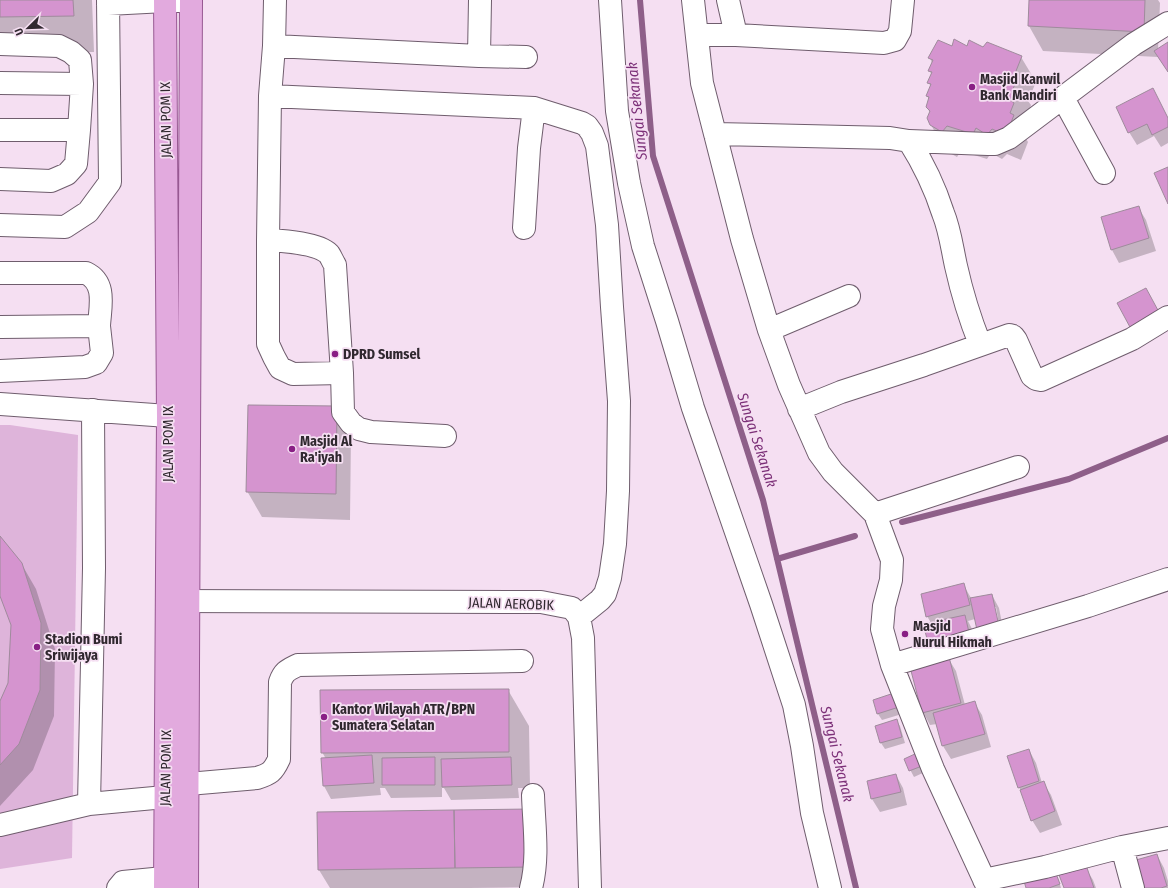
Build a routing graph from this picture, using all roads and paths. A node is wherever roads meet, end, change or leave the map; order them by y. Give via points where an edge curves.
1 (275, 0) edge
2 (480, 0) edge
3 (610, 0) edge
4 (693, 0) edge
5 (728, 0) edge
6 (903, 0) edge
7 (165, 1) edge
8 (191, 1) edge
9 (108, 2) edge
10 (1168, 23) edge
11 (697, 35) junction
12 (736, 35) junction
13 (0, 44) edge
14 (274, 46) junction
15 (479, 56) junction
16 (526, 57) dead end
17 (0, 83) edge
18 (82, 84) junction
19 (270, 96) junction
20 (1063, 98) junction
21 (534, 108) junction
22 (0, 130) edge
23 (79, 130) junction
24 (715, 134) junction
25 (909, 141) junction
26 (1104, 173) dead end
27 (0, 179) edge
28 (0, 225) edge
29 (524, 228) dead end
30 (268, 240) junction
31 (0, 273) edge
32 (849, 296) dead end
33 (1168, 317) edge
34 (0, 326) edge
35 (99, 326) junction
36 (769, 330) junction
37 (980, 344) junction
38 (0, 371) edge
39 (342, 373) junction
40 (0, 404) edge
41 (800, 409) junction
42 (93, 410) junction
43 (178, 416) junction
44 (445, 436) dead end
45 (1018, 467) dead end
46 (875, 514) junction
47 (1168, 579) edge
48 (166, 600) junction
49 (188, 601) junction
50 (579, 617) junction
51 (522, 661) dead end
52 (892, 665) junction
53 (188, 784) junction
54 (533, 795) dead end
55 (165, 797) junction
56 (89, 804) junction
57 (0, 825) edge
58 (1168, 838) edge
59 (1122, 847) junction
60 (164, 883) edge
61 (986, 884) edge
62 (122, 886) edge
63 (187, 888) edge
64 (531, 888) edge
65 (590, 888) edge
66 (830, 888) edge
67 (1133, 888) edge

1 - 14 street
2 - 15 street
3 - 66 street via 617,111 629,184 643,246 693,408 794,705 812,813
4 - 11 street
5 - 12 street
6 - 12 street via 900,31 895,40 884,43
7 - 8 street
7 - 9 street
7 - 43 main road, JALAN POM IX
8 - 43 main road, JALAN POM IX
9 - 28 street via 110,182 88,212 65,227
10 - 20 street via 1134,44
11 - 12 street
11 - 24 street via 702,83
13 - 18 street via 58,46 71,52 80,60
14 - 15 street
14 - 19 street
15 - 16 street
17 - 18 street
18 - 23 street
19 - 21 street
19 - 30 street
20 - 25 street via 1009,138 995,144
20 - 26 street
21 - 29 street
21 - 50 street via 582,123 592,133 597,146 607,225 619,401 615,544 605,594
22 - 23 street
23 - 27 street via 76,164 67,174 51,181
24 - 25 street via 890,138
24 - 36 street
25 - 37 street via 944,213 964,298
30 - 39 street via 318,248 328,254 335,265
30 - 39 street via 268,344 280,368 293,374
31 - 35 street via 86,274 93,277 101,294
32 - 36 street
33 - 37 street via 1132,339 1041,380 1032,376 1013,336
34 - 35 street
35 - 38 street via 102,353 96,363 85,367
36 - 41 street
37 - 41 street via 841,392
39 - 44 street via 343,412 350,423 359,429 371,432
40 - 42 street
41 - 46 street via 819,453 833,472
42 - 43 street
42 - 56 street via 94,568
43 - 48 main road, JALAN POM IX
43 - 49 main road, JALAN POM IX
45 - 46 street
46 - 52 street via 892,560 882,629
47 - 52 street
48 - 49 street, JALAN AEROBIK
48 - 55 main road, JALAN POM IX
49 - 50 street, JALAN AEROBIK via 541,602 572,608
49 - 53 main road, JALAN POM IX
50 - 65 street via 583,638
51 - 53 street via 298,665 282,674 280,682 279,759 274,771 257,778
52 - 61 street via 933,769
53 - 63 main road, JALAN POM IX
54 - 64 street via 535,846
55 - 56 street
55 - 60 main road, JALAN POM IX
56 - 57 street
58 - 59 street
59 - 61 street
59 - 67 street
60 - 62 street

